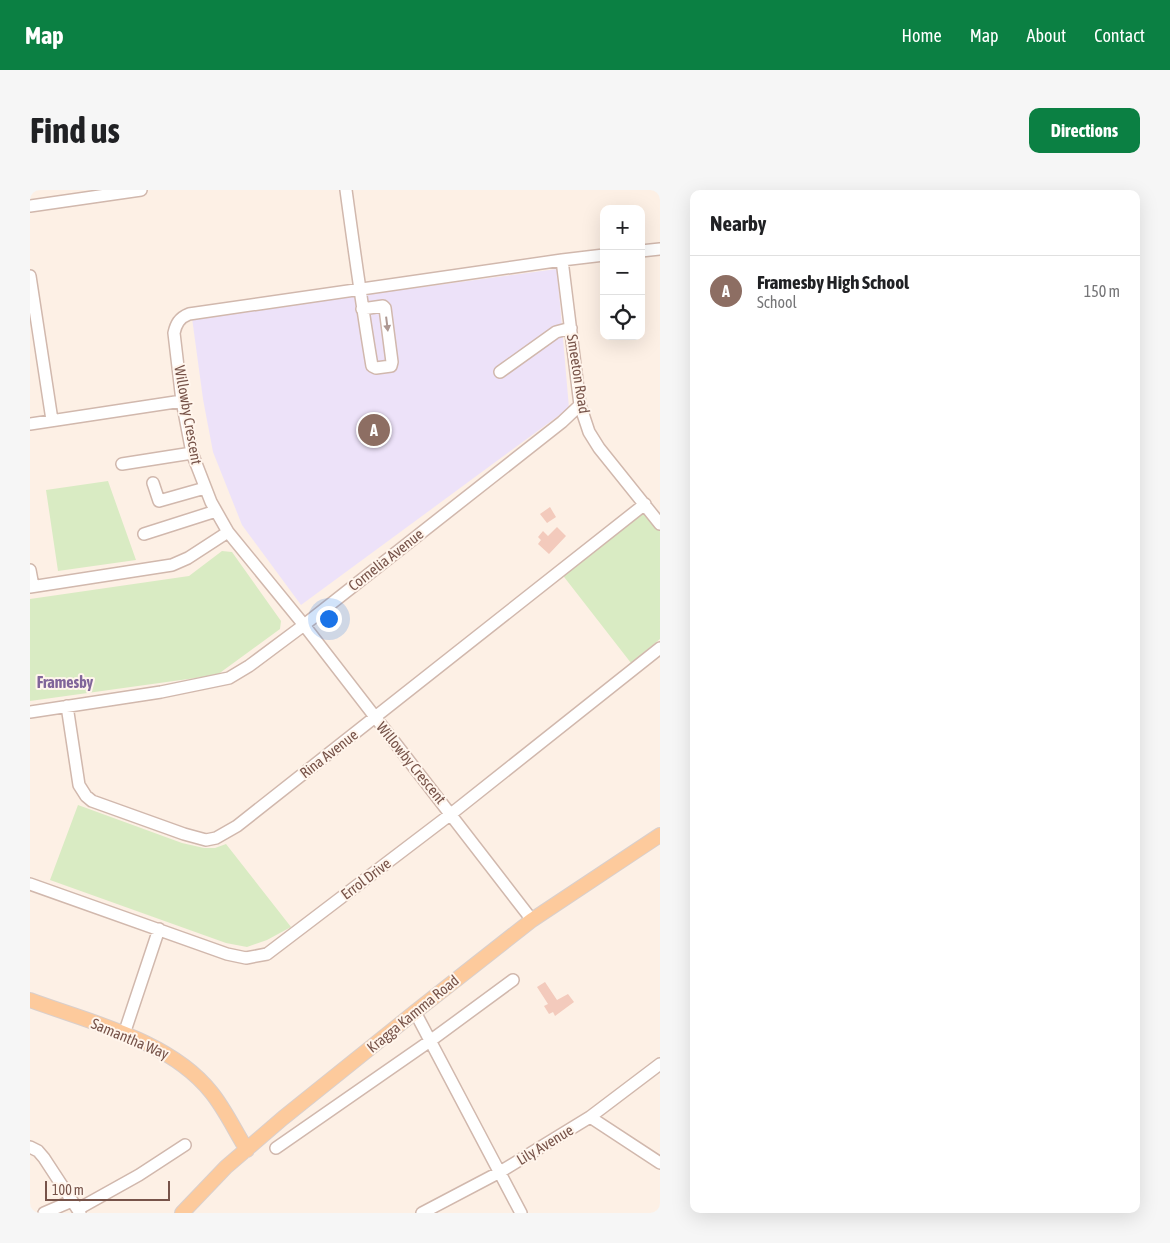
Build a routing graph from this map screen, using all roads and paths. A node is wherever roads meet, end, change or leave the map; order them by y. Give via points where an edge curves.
1 (141, 190) edge
2 (346, 190) edge
3 (30, 206) edge
4 (660, 249) edge
5 (645, 251) edge
6 (600, 255) edge
7 (562, 260) junction
8 (30, 276) edge
9 (359, 289) junction
10 (362, 309) junction
11 (571, 328) junction
12 (500, 372) dead end
13 (182, 401) junction
14 (580, 405) junction
15 (52, 420) junction
16 (30, 424) edge
17 (192, 453) junction
18 (122, 464) dead end
19 (153, 483) dead end
20 (205, 488) junction
21 (645, 504) junction
22 (216, 511) junction
23 (660, 524) edge
24 (228, 532) junction
25 (144, 534) dead end
26 (30, 570) edge
27 (31, 586) edge
28 (304, 625) junction
29 (660, 648) edge
30 (67, 706) junction
31 (30, 712) edge
32 (375, 718) junction
33 (451, 814) junction
34 (660, 835) edge
35 (30, 884) edge
36 (532, 920) junction
37 (159, 929) junction
38 (513, 980) dead end
39 (30, 1000) edge
40 (415, 1012) junction
41 (124, 1034) junction
42 (430, 1041) junction
43 (660, 1064) edge
44 (590, 1117) junction
45 (185, 1145) dead end
46 (30, 1146) edge
47 (276, 1148) dead end
48 (247, 1150) junction
49 (660, 1163) edge
50 (500, 1172) junction
51 (77, 1208) edge
52 (44, 1213) edge
53 (182, 1213) edge
54 (422, 1213) edge
55 (521, 1213) edge

1 - 3 street
2 - 9 street
4 - 5 street
6 - 7 street, Willowby Crescent
7 - 9 street, Willowby Crescent
7 - 11 street, Smeeton Road
8 - 15 street
9 - 10 street
9 - 13 street, Willowby Crescent via 183,316 174,333
10 -> 10 street via 386,308 391,366 372,366
11 - 12 street via 556,332
11 - 14 street, Smeeton Road
13 - 15 street
13 - 17 street, Willowby Crescent
14 - 21 street, Smeeton Road via 589,432 599,448
14 - 28 street, Cornelia Avenue
15 - 16 street
17 - 18 street
17 - 20 street, Willowby Crescent
19 - 20 street via 159,502
20 - 22 street, Willowby Crescent
21 - 23 street, Smeeton Road
21 - 32 street, Rina Avenue
22 - 24 street, Willowby Crescent
22 - 25 street
24 - 27 street via 188,558 172,564
24 - 28 street, Willowby Crescent
26 - 27 street
28 - 30 street, Cornelia Avenue via 229,678
28 - 32 street, Willowby Crescent
29 - 33 street, Errol Drive
30 - 31 street, Cornelia Avenue
30 - 32 street, Rina Avenue via 79,785 86,796 102,806 206,840 237,826
32 - 33 street, Willowby Crescent
33 - 36 street, Willowby Crescent
33 - 37 street, Errol Drive via 267,954 246,958 227,954
34 - 36 main road, Kragga Kamma Road
35 - 37 street, Errol Drive
36 - 40 main road, Kragga Kamma Road
37 - 41 street
38 - 42 street
39 - 41 main road, Samantha Way
40 - 42 street
40 - 48 main road, Kragga Kamma Road
41 - 48 main road, Samantha Way via 175,1058 195,1075 211,1092
42 - 47 street
42 - 50 street
43 - 44 street, Lily Avenue
44 - 49 street
44 - 50 street, Lily Avenue
45 - 51 street via 139,1175
46 - 51 street via 44,1158
48 - 53 main road, Kragga Kamma Road
50 - 54 street, Lily Avenue
50 - 55 street
51 - 52 street

